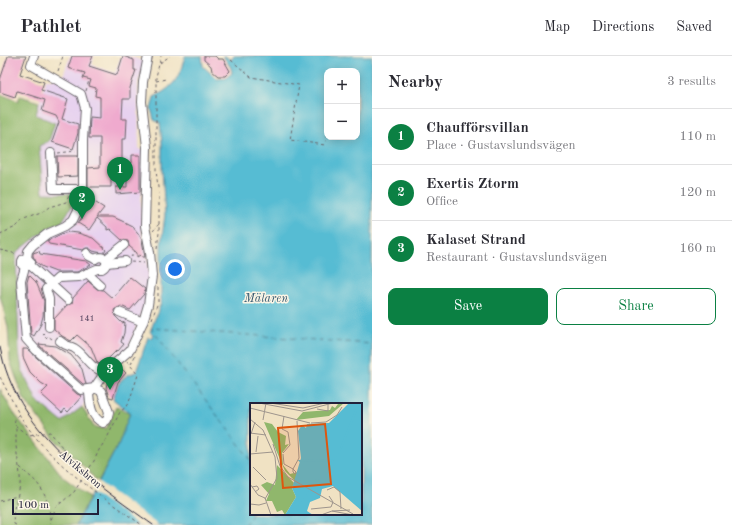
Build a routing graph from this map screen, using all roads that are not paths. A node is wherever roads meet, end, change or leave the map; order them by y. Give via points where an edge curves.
1 (34, 56) edge
2 (148, 56) edge
3 (51, 153) road end
4 (82, 189) junction
5 (124, 245) dead end
6 (87, 253) dead end
7 (95, 259) junction
8 (106, 261) junction
9 (125, 261) dead end
10 (27, 263) junction
11 (97, 269) junction
12 (87, 273) junction
13 (51, 284) junction
14 (100, 285) dead end
15 (68, 300) dead end
16 (119, 312) dead end
17 (143, 322) junction
18 (49, 327) road end
19 (60, 342) road end
20 (105, 372) junction

1 - 4 street via 31,65 81,94 85,108
2 - 17 street via 142,102 147,148 145,226 152,276
3 - 4 street via 53,189
4 - 10 street via 83,200 73,220 33,245 28,251
5 - 8 street
6 - 7 street
7 - 8 street via 103,257
7 - 11 street
8 - 9 street
8 - 11 street via 106,267 102,270
10 - 13 street
10 - 20 street via 21,281 26,339 81,390 94,388
11 - 12 street
12 - 13 street via 78,277 58,278
12 - 14 street
13 - 15 street
13 - 18 street via 46,289 49,299
16 - 17 street
17 - 20 street via 130,350
19 - 20 street via 74,348 97,370

